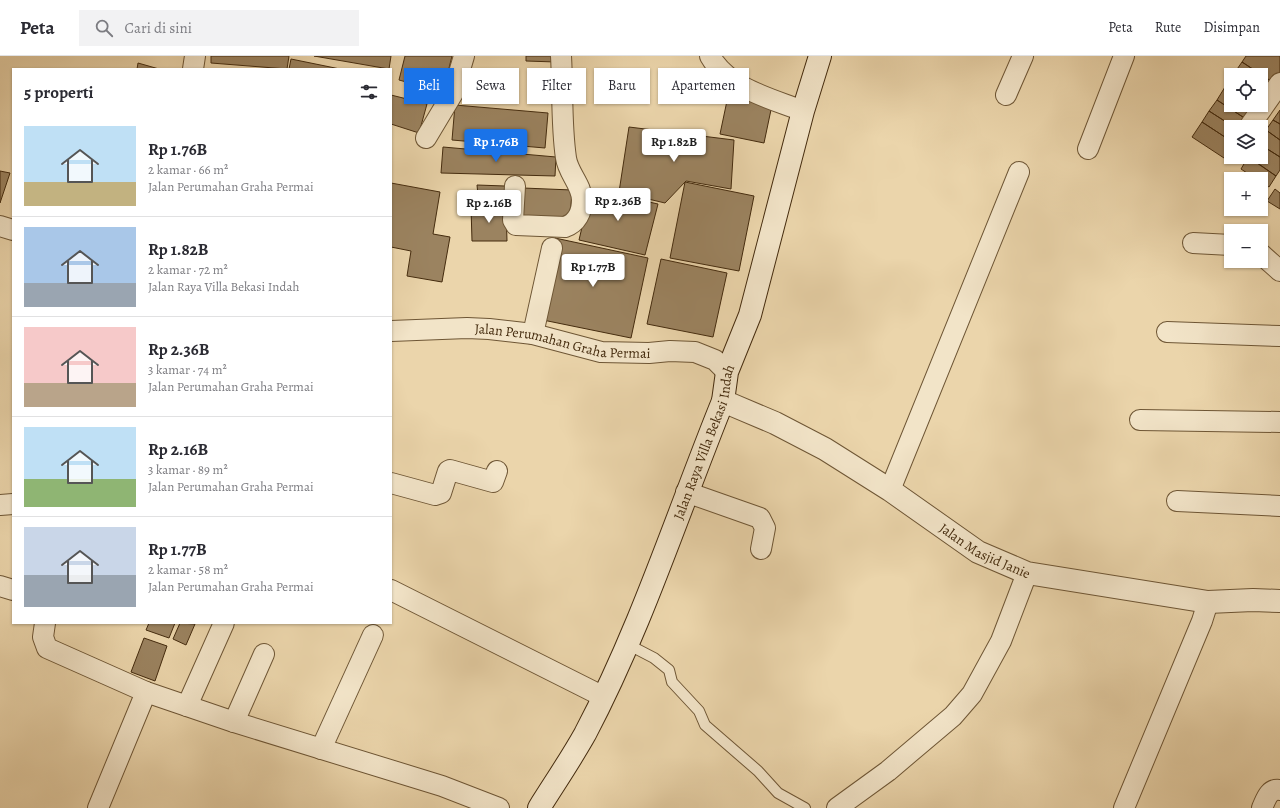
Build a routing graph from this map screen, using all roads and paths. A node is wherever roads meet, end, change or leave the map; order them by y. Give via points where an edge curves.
1 (195, 56) edge
2 (464, 56) edge
3 (562, 56) edge
4 (710, 56) edge
5 (820, 56) edge
6 (1023, 56) edge
7 (1124, 56) edge
8 (192, 68) edge
9 (1280, 83) edge
10 (1006, 95) dead end
11 (803, 111) junction
12 (1254, 120) edge
13 (426, 138) dead end
14 (1088, 149) dead end
15 (1019, 172) dead end
16 (515, 186) dead end
17 (0, 226) edge
18 (12, 230) edge
19 (1193, 243) dead end
20 (1224, 245) edge
21 (552, 248) dead end
22 (1268, 260) edge
23 (1280, 271) edge
24 (392, 331) edge
25 (1166, 332) dead end
26 (534, 334) junction
27 (1280, 336) edge
28 (727, 372) junction
29 (723, 402) junction
30 (1140, 420) dead end
31 (1280, 422) edge
32 (497, 471) dead end
33 (392, 483) edge
34 (890, 490) junction
35 (686, 492) junction
36 (1177, 501) dead end
37 (12, 504) edge
38 (0, 505) edge
39 (1280, 506) edge
40 (762, 549) dead end
41 (1027, 573) junction
42 (0, 586) edge
43 (12, 590) edge
44 (392, 591) edge
45 (1280, 601) edge
46 (1208, 602) junction
47 (45, 624) edge
48 (224, 624) edge
49 (373, 635) dead end
50 (627, 644) junction
51 (264, 654) dead end
52 (146, 692) junction
53 (604, 697) junction
54 (187, 706) junction
55 (234, 722) junction
56 (321, 749) junction
57 (1280, 790) edge
58 (98, 808) edge
59 (499, 808) edge
60 (539, 808) edge
61 (805, 808) edge
62 (837, 808) edge
63 (1124, 808) edge
64 (1262, 808) edge

1 - 8 street
2 - 13 street via 453,93
3 - 16 street via 566,159 582,200 578,217 565,227 516,225 513,220
4 - 11 street via 716,66 734,82
5 - 11 main road, Jalan Raya Villa Bekasi Indah
6 - 10 street
7 - 14 street
9 - 12 street
11 - 28 main road, Jalan Raya Villa Bekasi Indah via 750,315
15 - 34 street
17 - 18 street
19 - 20 street
21 - 26 street
22 - 23 street
24 - 26 street, Jalan Perumahan Graha Permai via 467,328
25 - 27 street
26 - 28 street, Jalan Perumahan Graha Permai via 601,352 695,352 715,360
28 - 29 main road, Jalan Raya Villa Bekasi Indah
29 - 34 main road, Jalan Masjid Janie via 775,423 825,449
29 - 35 main road, Jalan Raya Villa Bekasi Indah
30 - 31 street
32 - 33 street via 493,482 450,470 446,473 441,493 435,495
34 - 41 main road, Jalan Masjid Janie via 978,552
35 - 40 street via 760,518 765,528
35 - 50 main road, Jalan Raya Villa Bekasi Indah
36 - 39 street
37 - 38 street
41 - 46 main road, Jalan Masjid Janie
41 - 62 street via 1001,641 972,694 953,716 888,771
42 - 43 street
44 - 53 street
45 - 46 main road, Jalan Masjid Janie
46 - 63 street
47 - 52 street via 43,637 47,648
48 - 54 street
49 - 56 street
50 - 53 main road, Jalan Raya Villa Bekasi Indah
50 - 61 lane via 654,658 669,670 672,682 699,711 706,725 758,771 778,793
51 - 55 street
52 - 54 street
52 - 58 street
53 - 60 main road, Jalan Raya Villa Bekasi Indah
54 - 55 street
55 - 56 street
56 - 59 street via 442,786
57 - 64 street via 1273,790 1268,794

